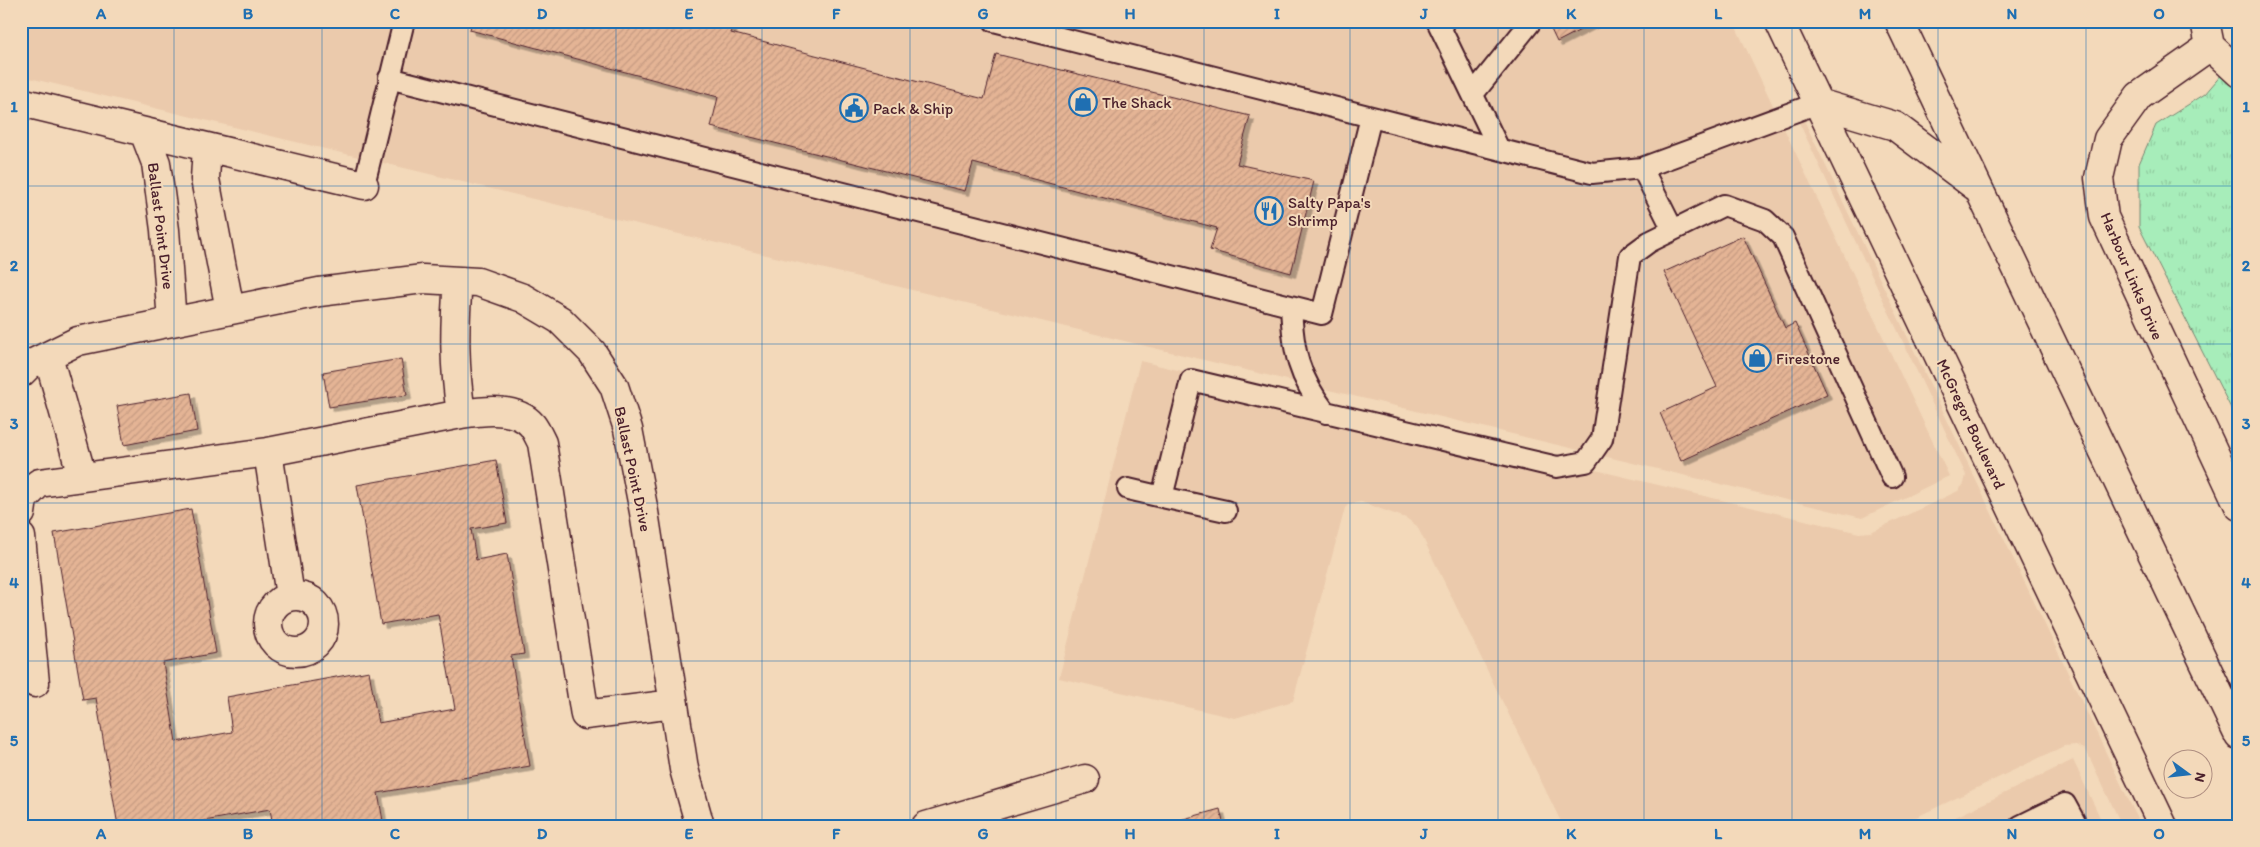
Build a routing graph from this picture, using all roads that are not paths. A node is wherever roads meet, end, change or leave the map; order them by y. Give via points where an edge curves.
1 (404, 21) edge
2 (994, 21) edge
3 (1437, 21) edge
4 (1529, 21) edge
5 (1779, 21) edge
6 (1899, 21) edge
7 (2208, 34) edge
8 (2239, 73) edge
9 (390, 78) junction
10 (1473, 94) junction
11 (21, 102) edge
12 (1818, 103) junction
13 (1370, 117) junction
14 (144, 132) junction
15 (207, 147) junction
16 (1499, 149) junction
17 (1642, 168) junction
18 (364, 185) joint
19 (1978, 188) junction
20 (1673, 230) junction
21 (458, 281) junction
22 (1291, 306) junction
23 (230, 310) junction
24 (172, 322) junction
25 (48, 356) junction
26 (21, 373) edge
27 (1326, 413) junction
28 (461, 414) junction
29 (268, 452) junction
30 (82, 476) junction
31 (1892, 477) dead end
32 (1128, 489) dead end
33 (1162, 497) junction
34 (2239, 506) edge
35 (1226, 511) dead end
36 (21, 513) edge
37 (21, 537) edge
38 (290, 596) dead end
39 (35, 683) dead end
40 (674, 704) junction
41 (2239, 736) edge
42 (1085, 779) dead end
43 (700, 826) edge
44 (926, 826) edge
45 (2020, 826) edge
46 (2077, 826) edge
47 (2162, 826) edge

1 - 9 lane
2 - 13 lane
3 - 10 lane
4 - 10 lane
5 - 12 street, McGregor Boulevard
6 - 19 street
7 - 8 street
7 - 34 street, Harbour Links Drive via 2139,96 2108,139 2099,178 2104,217
9 - 18 lane
9 - 22 lane
10 - 16 lane
11 - 14 street
12 - 17 lane
12 - 19 street via 1896,126
12 - 47 street, McGregor Boulevard
13 - 16 lane
13 - 22 lane via 1322,314
14 - 15 street
14 - 24 street, Ballast Point Drive via 156,163
15 - 18 street
15 - 23 street via 205,179
16 - 17 lane via 1592,173
17 - 20 lane
19 - 41 street
20 - 27 lane via 1630,256 1602,438 1586,462 1557,467
20 - 31 lane via 1724,205 1765,220 1783,237
21 - 23 street, Ballast Point Drive via 423,279 319,292
21 - 28 street via 454,354
21 - 40 street, Ballast Point Drive via 478,282 523,298 560,320 592,352 614,386 632,448
22 - 27 lane via 1292,337 1298,364 1309,391
23 - 24 street, Ballast Point Drive
24 - 25 street, Ballast Point Drive via 78,341
25 - 26 street, Ballast Point Drive
25 - 30 street
27 - 33 lane via 1191,380
28 - 29 street
28 - 40 street via 492,410 512,413 531,424 542,443 585,715
29 - 30 street
29 - 38 street
30 - 36 street via 39,483 23,499
32 - 33 lane
33 - 35 lane
37 - 39 street
40 - 43 street, Ballast Point Drive via 684,769
42 - 44 street
45 - 46 lane via 2064,804

